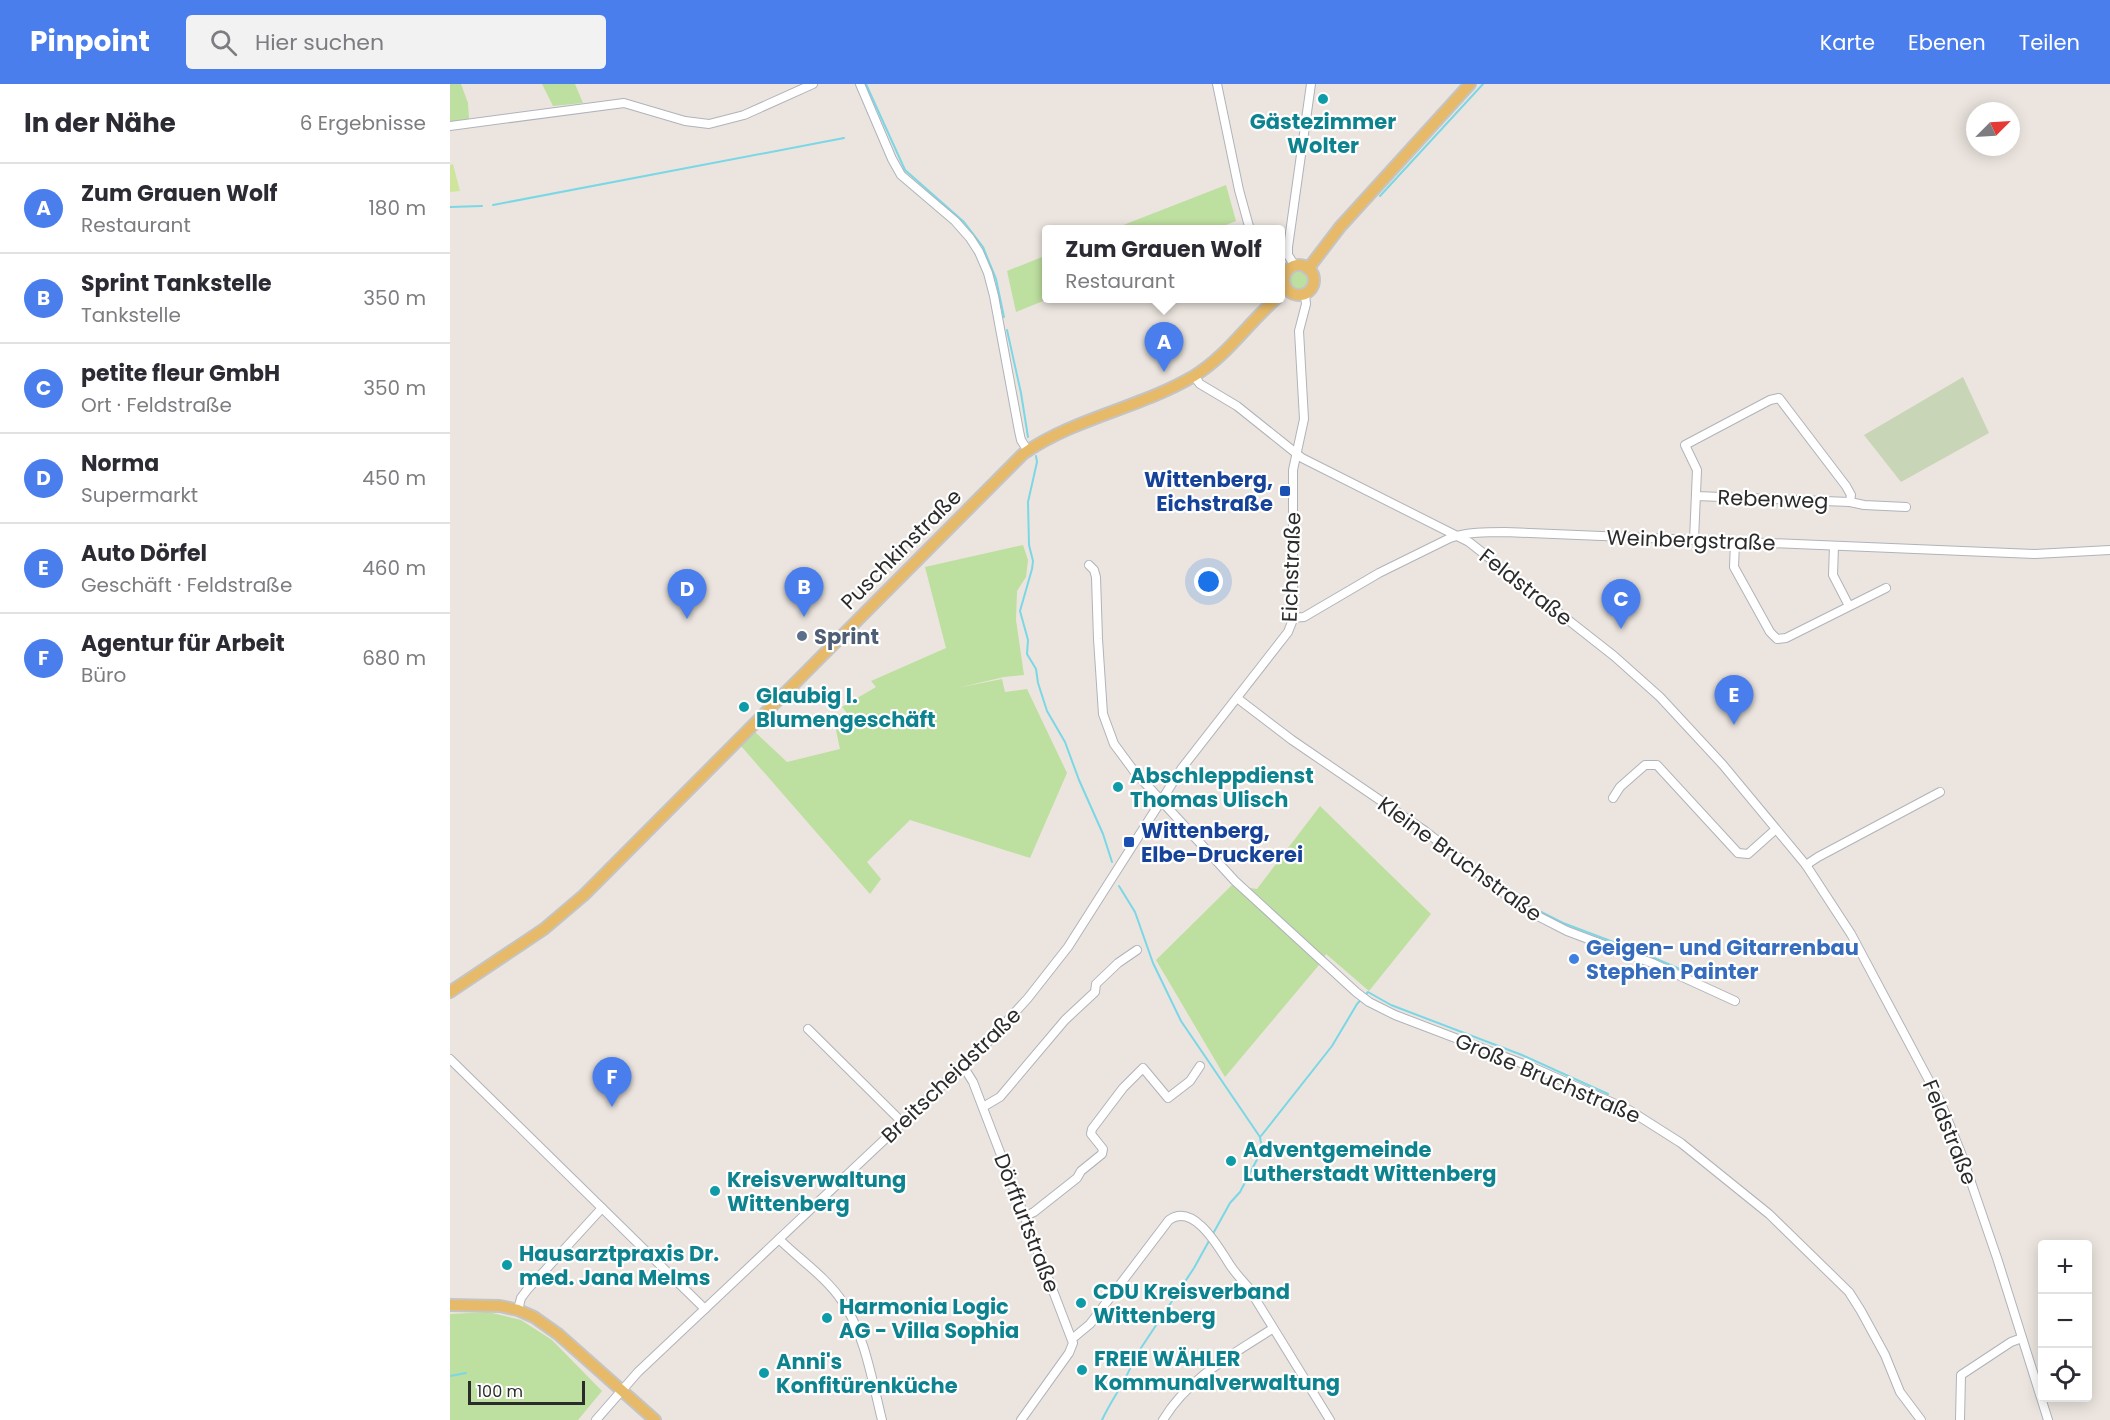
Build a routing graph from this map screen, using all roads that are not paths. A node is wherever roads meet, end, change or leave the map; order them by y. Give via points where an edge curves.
1 (813, 84) edge
2 (860, 84) edge
3 (1217, 84) edge
4 (1311, 84) edge
5 (1470, 84) edge
6 (450, 126) edge
7 (1249, 225) edge
8 (1308, 269) junction
9 (1287, 270) edge
10 (1285, 292) edge
11 (1305, 294) junction
12 (1272, 303) edge
13 (1194, 376) junction
14 (1031, 449) junction
15 (1296, 454) junction
16 (1696, 496) junction
17 (1850, 502) junction
18 (1906, 507) dead end
19 (1458, 535) junction
20 (1694, 540) junction
21 (1735, 542) junction
22 (1834, 546) junction
23 (2110, 550) edge
24 (1089, 565) dead end
25 (1886, 588) dead end
26 (1849, 606) junction
27 (1292, 618) junction
28 (1237, 698) junction
29 (1940, 792) dead end
30 (1613, 798) dead end
31 (1161, 799) junction
32 (1776, 829) junction
33 (1806, 865) junction
34 (1137, 950) dead end
35 (450, 992) edge
36 (1735, 1001) dead end
37 (808, 1029) dead end
38 (450, 1059) edge
39 (963, 1066) junction
40 (1200, 1066) dead end
41 (982, 1107) junction
42 (903, 1123) junction
43 (602, 1208) junction
44 (1024, 1216) junction
45 (779, 1239) junction
46 (450, 1305) edge
47 (705, 1309) junction
48 (518, 1310) junction
49 (1272, 1329) junction
50 (2022, 1338) junction
51 (1072, 1339) junction
52 (621, 1389) junction
53 (1165, 1419) edge
54 (596, 1420) edge
55 (655, 1420) edge
56 (882, 1420) edge
57 (1021, 1420) edge
58 (1330, 1420) edge
59 (1921, 1420) edge
60 (1960, 1420) edge
61 (2048, 1420) edge

1 - 6 street via 744,115 709,124 618,103
2 - 14 street via 896,167 955,221 979,252 992,284 1021,440
3 - 7 street
4 - 9 street
5 - 8 main road via 1340,227
8 - 9 main road via 1300,265
8 - 11 main road via 1313,282
10 - 11 main road
11 - 15 street, Eichstraße via 1299,331 1304,419
12 - 13 main road, Puschkinstraße via 1229,348
13 - 14 main road, Puschkinstraße
13 - 15 street, Feldstraße
14 - 35 main road, Puschkinstraße via 584,895 544,929
15 - 19 street, Feldstraße
15 - 27 street, Eichstraße
16 - 17 street, Rebenweg
16 - 17 street, Rebenweg via 1697,470 1685,445 1779,398 1846,486
16 - 20 street, Rebenweg
17 - 18 street, Rebenweg
19 - 20 street, Weinbergstraße via 1505,532
19 - 27 street, Weinbergstraße via 1379,573 1304,617
19 - 32 street, Feldstraße via 1643,681 1723,765
20 - 21 street, Weinbergstraße
21 - 22 street, Weinbergstraße
21 - 26 street via 1734,567 1777,639
22 - 23 street, Weinbergstraße via 2052,554
22 - 26 street via 1833,575
24 - 31 street, Große Bruchstraße via 1096,573 1101,702 1106,725 1118,751
25 - 26 street
27 - 28 street, Eichstraße via 1288,632
28 - 31 street, Eichstraße
28 - 36 street, Kleine Bruchstraße via 1410,820 1536,917
29 - 33 street
30 - 32 street via 1645,765 1657,765 1738,853 1748,854
31 - 39 street, Breitscheidstraße via 1068,948 1010,1019
31 - 59 street, Große Bruchstraße via 1235,881 1362,997 1395,1015 1534,1068 1641,1117 1681,1143 1769,1214 1849,1292 1885,1355 1900,1392
32 - 33 street, Feldstraße
33 - 50 street, Feldstraße via 1851,934 1941,1103
34 - 41 street via 1096,984 1095,992 1065,1020 1000,1097
37 - 42 street
38 - 43 street
39 - 41 street, Dörffurtstraße
39 - 42 street, Breitscheidstraße
40 - 44 street via 1190,1081 1168,1098 1143,1068 1122,1088 1092,1129 1102,1154 1077,1178
41 - 44 street, Dörffurtstraße
42 - 45 street, Breitscheidstraße
43 - 47 street
43 - 48 street via 527,1290
44 - 51 street, Dörffurtstraße
45 - 47 street, Breitscheidstraße
45 - 56 street via 848,1309 864,1349
46 - 48 main road via 492,1305
47 - 52 street, Breitscheidstraße
48 - 52 main road via 549,1326
49 - 51 street via 1254,1295 1213,1238 1189,1217 1178,1215 1169,1220 1090,1324
49 - 53 street via 1203,1374
49 - 58 street
50 - 60 street via 1961,1375
50 - 61 street, Feldstraße
51 - 57 street via 1070,1353
52 - 54 street, Breitscheidstraße
52 - 55 main road

